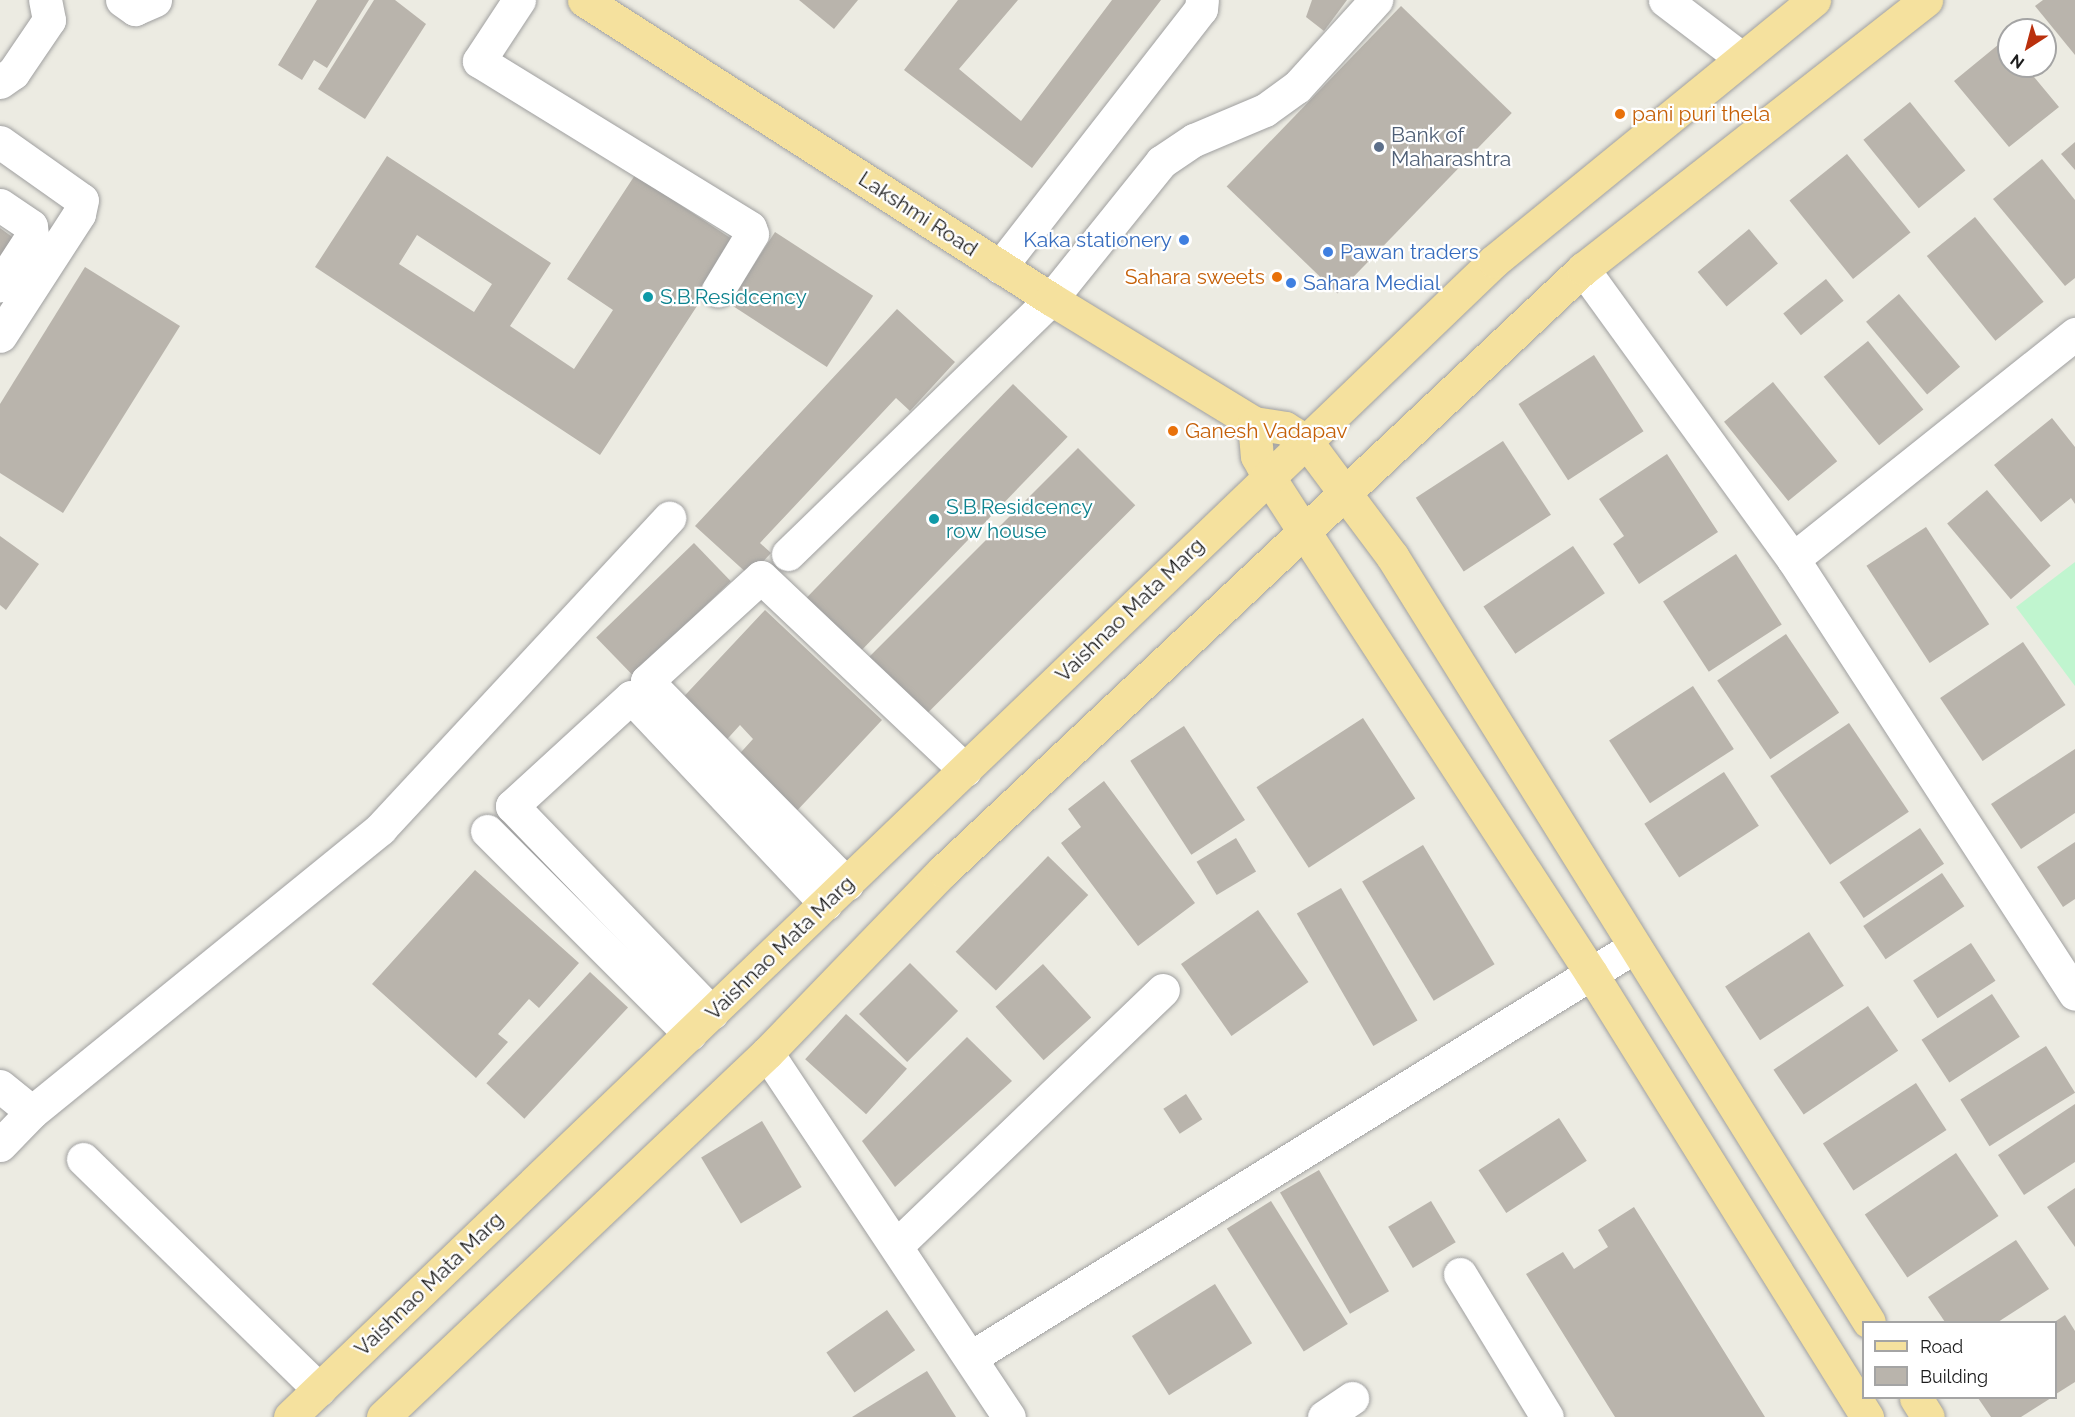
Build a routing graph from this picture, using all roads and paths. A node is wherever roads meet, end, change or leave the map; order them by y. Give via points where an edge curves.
1 (45, 0) edge
2 (122, 0) edge
3 (155, 0) edge
4 (519, 0) edge
5 (584, 0) edge
6 (1202, 0) edge
7 (1376, 0) edge
8 (1665, 0) edge
9 (1814, 0) edge
10 (1926, 0) edge
11 (1741, 58) junction
12 (0, 82) edge
13 (0, 142) edge
14 (0, 206) edge
15 (1000, 267) junction
16 (1583, 269) junction
17 (0, 285) edge
18 (718, 290) dead end
19 (1051, 299) junction
20 (2075, 334) edge
21 (0, 336) edge
22 (1254, 423) junction
23 (1306, 441) junction
24 (1268, 476) junction
25 (1345, 488) junction
26 (669, 518) dead end
27 (1304, 525) junction
28 (788, 554) dead end
29 (1793, 559) junction
30 (965, 770) junction
31 (487, 831) dead end
32 (836, 894) junction
33 (1634, 947) junction
34 (1591, 973) junction
35 (1163, 990) dead end
36 (2075, 994) edge
37 (701, 1023) junction
38 (767, 1053) junction
39 (0, 1086) edge
40 (32, 1112) junction
41 (0, 1145) edge
42 (83, 1159) dead end
43 (898, 1244) junction
44 (1460, 1274) dead end
45 (1868, 1321) edge
46 (973, 1356) junction
47 (319, 1389) junction
48 (1352, 1398) dead end
49 (1917, 1399) edge
50 (290, 1417) edge
51 (383, 1417) edge
52 (1010, 1417) edge
53 (1324, 1417) edge
54 (1547, 1417) edge
55 (1867, 1417) edge
56 (1928, 1417) edge

1 - 12 street via 49,20 13,73
2 - 3 street via 135,9
4 - 18 street via 479,61 750,228 752,234
5 - 15 main road, Lakshmi Road
6 - 15 street via 1201,9
7 - 19 street via 1297,87 1265,110 1194,140 1161,162
8 - 11 street
9 - 11 main road, Vaishnao Mata Marg
10 - 16 main road
11 - 23 main road, Vaishnao Mata Marg via 1494,261
13 - 21 street via 82,200 79,214
14 - 17 street via 31,226 32,236
15 - 19 main road, Lakshmi Road
16 - 25 main road
16 - 29 street
19 - 22 main road, Lakshmi Road
19 - 28 street
20 - 29 street
22 - 23 main road, Lakshmi Road via 1285,428
22 - 24 main road via 1257,456
23 - 24 main road, Vaishnao Mata Marg
23 - 25 main road
24 - 27 main road
24 - 30 main road, Vaishnao Mata Marg
25 - 27 main road
25 - 33 main road
26 - 40 street via 380,829
27 - 34 main road
27 - 38 main road via 943,871
29 - 36 street
30 - 32 main road, Vaishnao Mata Marg
30 - 32 street via 761,577 647,681
31 - 37 street
32 - 37 main road, Vaishnao Mata Marg
32 - 37 street via 631,697 512,806
33 - 34 street
33 - 45 main road
34 - 46 street
34 - 55 main road
35 - 43 street
37 - 47 main road, Vaishnao Mata Marg
38 - 43 street
38 - 51 main road
39 - 40 street
40 - 41 street
42 - 47 street
43 - 46 street
44 - 54 street
46 - 52 street
47 - 50 main road, Vaishnao Mata Marg
48 - 53 street
49 - 56 main road

